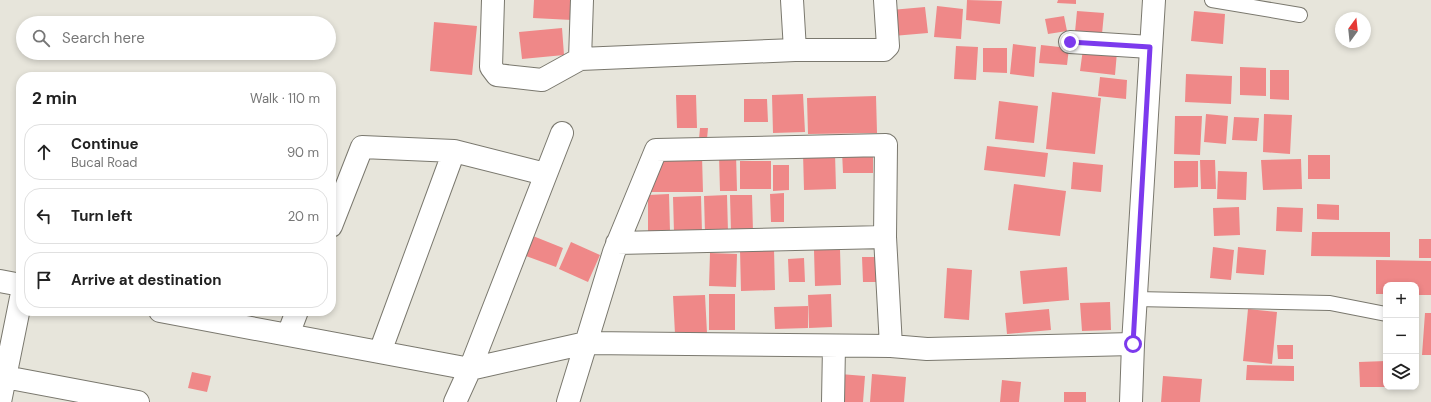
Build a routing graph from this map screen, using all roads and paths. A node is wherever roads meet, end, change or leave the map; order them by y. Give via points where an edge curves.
1 (493, 0) edge
2 (582, 0) edge
3 (792, 0) edge
4 (885, 0) edge
5 (1154, 0) edge
6 (1212, 0) edge
7 (1300, 15) dead end
8 (1070, 42) dead end
9 (1150, 47) junction
10 (796, 50) junction
11 (580, 59) junction
12 (562, 133) dead end
13 (454, 151) junction
14 (545, 174) junction
15 (336, 213) edge
16 (885, 237) junction
17 (617, 243) junction
18 (0, 281) edge
19 (16, 284) edge
20 (1135, 299) junction
21 (1383, 313) edge
22 (17, 316) edge
23 (214, 316) edge
24 (295, 316) edge
25 (288, 335) junction
26 (586, 344) junction
27 (1133, 344) junction
28 (834, 346) junction
29 (891, 346) junction
30 (380, 352) junction
31 (470, 369) junction
32 (2, 376) edge
33 (0, 402) edge
34 (138, 402) edge
35 (455, 402) edge
36 (568, 402) edge
37 (834, 402) edge
38 (1131, 402) edge

1 - 11 street via 491,67 497,75 542,80
2 - 11 street
3 - 10 street
4 - 10 street via 888,46 884,50
5 - 9 street
6 - 7 lane
8 - 9 street
9 - 20 street
10 - 11 street
12 - 14 street
13 - 14 street
13 - 15 street via 362,147
13 - 30 street
14 - 31 street
16 - 17 street
16 - 17 street via 886,145 878,145 656,150
16 - 29 street
17 - 26 street
18 - 19 street
20 - 21 lane via 1330,302
20 - 27 street
22 - 32 street
23 - 25 street
24 - 25 street
25 - 30 street
26 - 28 street
26 - 31 street
26 - 36 street
27 - 29 street via 927,350
27 - 38 street
28 - 29 street
28 - 37 street
30 - 31 street
31 - 35 street
32 - 33 street
32 - 34 street

